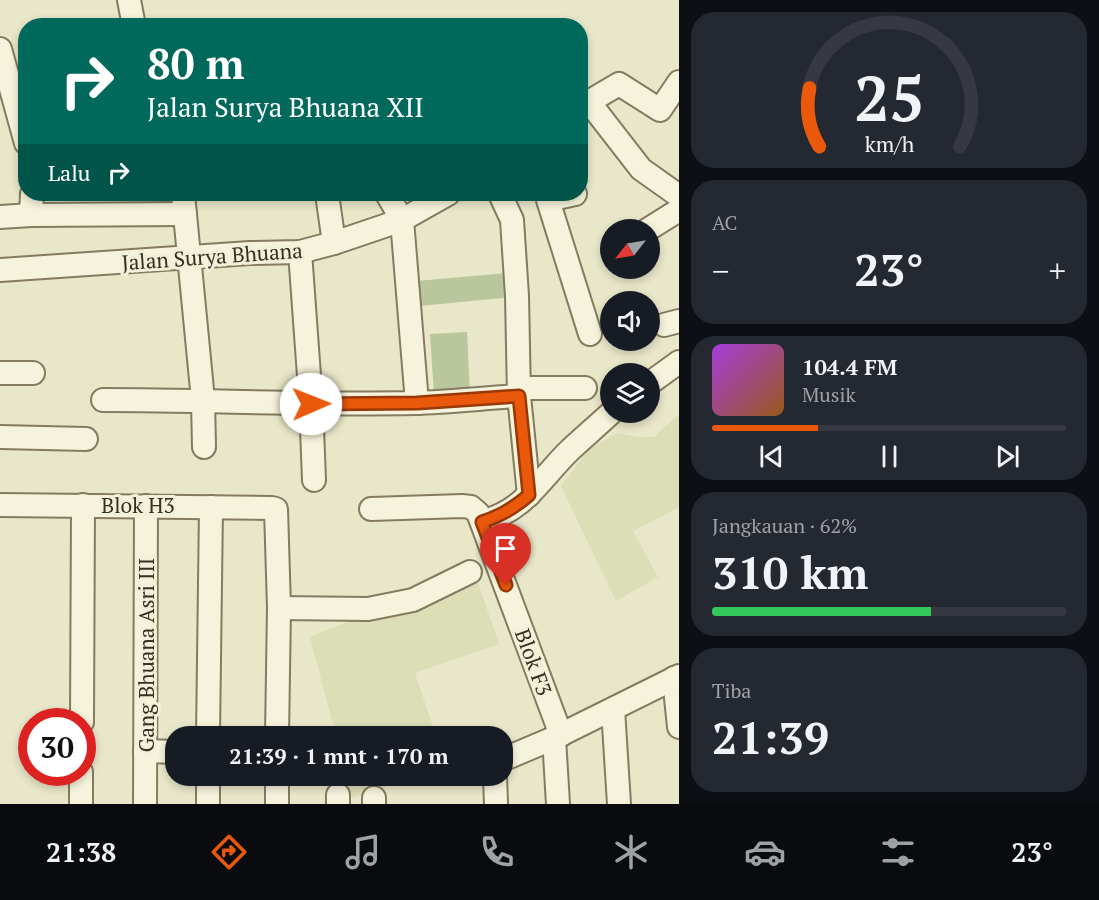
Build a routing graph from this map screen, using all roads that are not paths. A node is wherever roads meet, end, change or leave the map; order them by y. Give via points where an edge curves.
1 (129, 0) edge
2 (132, 18) edge
3 (0, 49) edge
4 (679, 82) edge
5 (588, 102) edge
6 (588, 108) edge
7 (18, 114) edge
8 (679, 196) edge
9 (328, 201) edge
10 (391, 201) edge
11 (436, 201) edge
12 (503, 201) edge
13 (548, 201) edge
14 (32, 204) edge
15 (184, 204) edge
16 (679, 210) edge
17 (0, 217) edge
18 (402, 220) junction
19 (660, 222) edge
20 (334, 243) junction
21 (300, 252) junction
22 (190, 257) junction
23 (0, 270) edge
24 (590, 334) dead end
25 (679, 362) edge
26 (0, 373) edge
27 (33, 373) dead end
28 (660, 376) edge
29 (585, 387) dead end
30 (519, 392) junction
31 (103, 400) dead end
32 (203, 400) junction
33 (417, 403) junction
34 (311, 404) junction
35 (600, 423) edge
36 (0, 437) edge
37 (86, 439) dead end
38 (204, 447) dead end
39 (314, 480) dead end
40 (529, 495) junction
41 (0, 505) edge
42 (83, 505) junction
43 (146, 506) junction
44 (211, 507) junction
45 (371, 509) dead end
46 (482, 522) junction
47 (470, 572) dead end
48 (279, 608) junction
49 (676, 677) edge
50 (82, 708) edge
51 (613, 709) junction
52 (679, 717) edge
53 (208, 726) edge
54 (278, 726) edge
55 (557, 736) junction
56 (145, 751) junction
57 (165, 752) edge
58 (513, 755) edge
59 (81, 786) edge
60 (208, 786) edge
61 (277, 786) edge
62 (495, 786) edge
63 (81, 804) edge
64 (145, 804) edge
65 (208, 804) edge
66 (277, 804) edge
67 (496, 804) edge
68 (558, 804) edge
69 (619, 804) edge

1 - 2 street
3 - 7 street
4 - 5 street via 660,110 619,84
6 - 8 street via 641,170
9 - 20 street
10 - 18 street
11 - 18 street, Jalan Surya Bhuana
12 - 30 street via 512,220
13 - 24 street
14 - 15 street
14 - 17 street
15 - 22 street
16 - 19 street
18 - 20 street, Jalan Surya Bhuana
18 - 33 street
20 - 21 street, Jalan Surya Bhuana
21 - 22 street, Jalan Surya Bhuana
21 - 34 street
22 - 23 street, Jalan Surya Bhuana
22 - 32 street
25 - 28 street
26 - 27 street
29 - 30 street
30 - 33 street
30 - 40 street
31 - 32 street
32 - 34 street
32 - 38 street
33 - 34 street
34 - 39 street
35 - 40 street
36 - 37 street
40 - 46 street via 499,517
41 - 42 street, Blok H3
42 - 43 street, Blok H3
42 - 50 street
43 - 44 street, Blok H3
43 - 56 street, Gang Bhuana Asri III
44 - 48 street, Blok H3 via 276,509
44 - 53 street
45 - 46 street via 467,507 475,510
46 - 55 street, Blok F3
47 - 48 street via 413,600 368,609
48 - 54 street
49 - 51 street
49 - 52 street
51 - 55 street
51 - 69 street
55 - 58 street
55 - 68 street, Blok F3
56 - 57 street
56 - 64 street, Gang Bhuana Asri III
59 - 63 street
60 - 65 street
61 - 66 street
62 - 67 street

